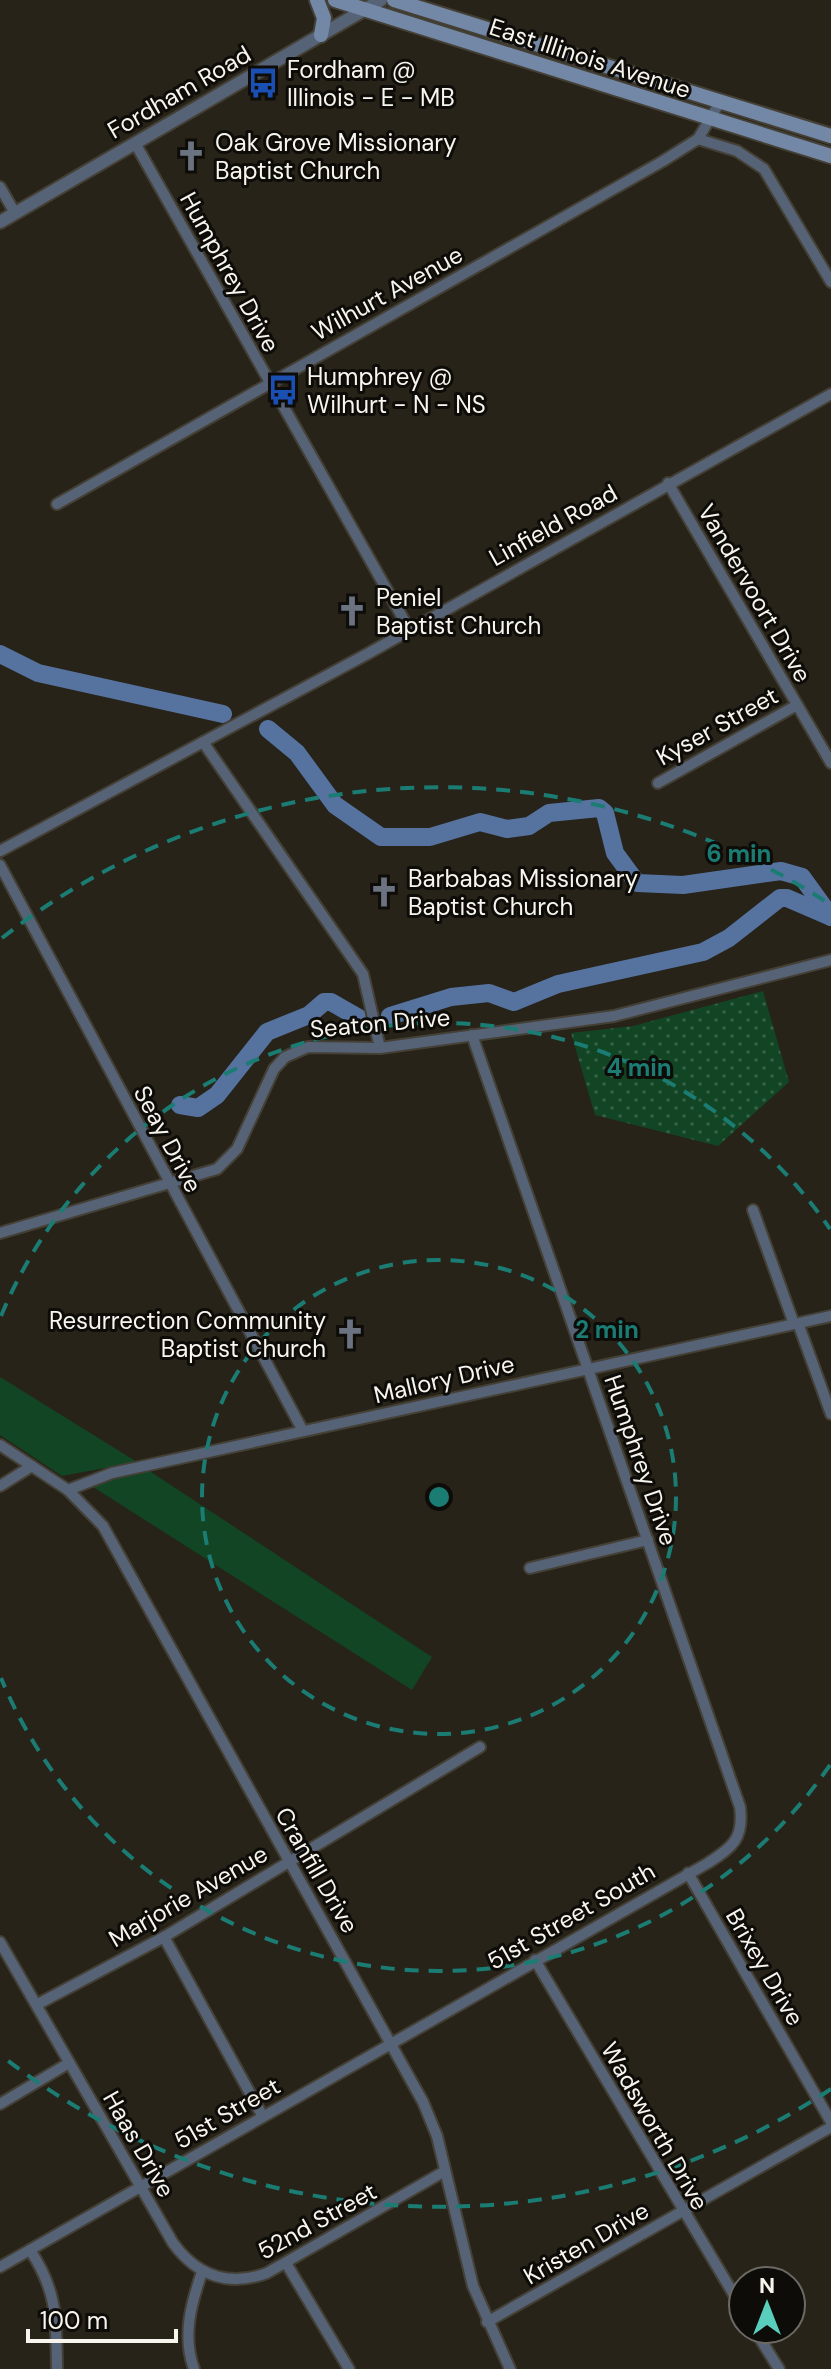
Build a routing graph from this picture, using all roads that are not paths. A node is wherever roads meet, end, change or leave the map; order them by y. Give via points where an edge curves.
1 (317, 0) edge
2 (335, 0) edge
3 (381, 0) edge
4 (394, 0) edge
5 (366, 9) junction
6 (321, 35) junction
7 (720, 102) junction
8 (712, 120) junction
9 (831, 136) edge
10 (698, 139) junction
11 (135, 143) junction
12 (831, 156) edge
13 (0, 187) edge
14 (15, 213) junction
15 (0, 222) edge
16 (831, 282) edge
17 (268, 382) junction
18 (831, 395) edge
19 (668, 483) junction
20 (57, 504) dead end
21 (409, 629) junction
22 (797, 705) junction
23 (203, 742) junction
24 (831, 763) edge
25 (658, 783) dead end
26 (0, 851) edge
27 (0, 865) edge
28 (831, 960) edge
29 (472, 1035) junction
30 (380, 1048) junction
31 (168, 1183) junction
32 (753, 1210) dead end
33 (0, 1233) edge
34 (831, 1316) edge
35 (796, 1324) junction
36 (587, 1368) junction
37 (831, 1414) edge
38 (303, 1431) junction
39 (0, 1445) edge
40 (32, 1466) junction
41 (0, 1486) edge
42 (68, 1490) junction
43 (648, 1540) junction
44 (530, 1568) dead end
45 (480, 1747) dead end
46 (740, 1807) joint
47 (287, 1861) junction
48 (688, 1873) junction
49 (164, 1937) junction
50 (1, 1946) edge
51 (535, 1960) junction
52 (38, 2004) junction
53 (392, 2040) junction
54 (69, 2063) junction
55 (0, 2104) edge
56 (262, 2115) junction
57 (831, 2125) edge
58 (445, 2171) junction
59 (140, 2187) junction
60 (682, 2211) junction
61 (30, 2250) junction
62 (286, 2263) junction
63 (0, 2267) edge
64 (202, 2272) junction
65 (727, 2284) edge
66 (487, 2322) junction
67 (764, 2345) edge
68 (57, 2369) edge
69 (194, 2369) edge
70 (349, 2369) edge
71 (510, 2369) edge
72 (779, 2369) edge

1 - 6 main road via 324,18
2 - 5 main road, East Illinois Avenue
3 - 5 street, Fordham Road
4 - 7 main road, East Illinois Avenue
5 - 6 street, Fordham Road
5 - 8 main road, East Illinois Avenue
6 - 11 street, Fordham Road
7 - 8 street, Wilhurt Avenue
7 - 9 main road, East Illinois Avenue
8 - 10 street, Wilhurt Avenue
8 - 12 main road, East Illinois Avenue
10 - 16 street via 737,151 764,169
10 - 17 street, Wilhurt Avenue
11 - 14 street, Fordham Road
11 - 17 street, Humphrey Drive
13 - 14 street
14 - 15 street, Fordham Road
17 - 20 street, Wilhurt Avenue
17 - 21 street, Humphrey Drive
18 - 19 street, Linfield Road
19 - 21 street, Linfield Road
19 - 22 street, Vandervoort Drive
21 - 23 street, Linfield Road
22 - 24 street, Vandervoort Drive
22 - 25 street, Kyser Street
23 - 26 street, Linfield Road
23 - 30 street via 363,974
27 - 31 street, Seay Drive
28 - 29 street, Seaton Drive via 647,1010
29 - 30 street, Seaton Drive
29 - 36 street, Humphrey Drive
30 - 31 street, Seaton Drive via 308,1047 285,1057 266,1083 237,1149 217,1169
31 - 33 street, Seaton Drive
31 - 38 street, Seay Drive
32 - 35 street
34 - 35 street, Mallory Drive
35 - 36 street, Mallory Drive
35 - 37 street
36 - 38 street, Mallory Drive
36 - 43 street, Humphrey Drive
38 - 42 street, Mallory Drive via 112,1473
39 - 40 street, Cranfill Drive
40 - 41 street
40 - 42 street, Cranfill Drive
42 - 47 street, Cranfill Drive via 114,1543
43 - 44 street
43 - 46 street, Humphrey Drive
45 - 47 street, Marjorie Avenue
46 - 48 street, 51st Street South via 741,1835 734,1846
47 - 49 street, Marjorie Avenue
47 - 53 street, Cranfill Drive
48 - 51 street, 51st Street South
48 - 57 street, Brixey Drive
49 - 52 street, Marjorie Avenue
49 - 56 street
50 - 52 street, Haas Drive
51 - 53 street, 51st Street South
51 - 60 street, Wadsworth Drive
52 - 54 street, Haas Drive
53 - 56 street, 51st Street
53 - 58 street, Cranfill Drive via 423,2102
54 - 55 street
54 - 59 street, Haas Drive
56 - 59 street, 51st Street
57 - 60 street, Kristen Drive
58 - 62 street, 52nd Street
58 - 66 street, Cranfill Drive via 464,2257
59 - 61 street, 51st Street
59 - 64 street, Haas Drive via 185,2260
60 - 65 street, Wadsworth Drive
60 - 66 street, Kristen Drive
61 - 63 street, 51st Street
61 - 68 street via 54,2297
62 - 64 street, 52nd Street via 249,2280
62 - 70 street
64 - 69 street via 190,2308 188,2340
66 - 71 street, Cranfill Drive
67 - 72 street

